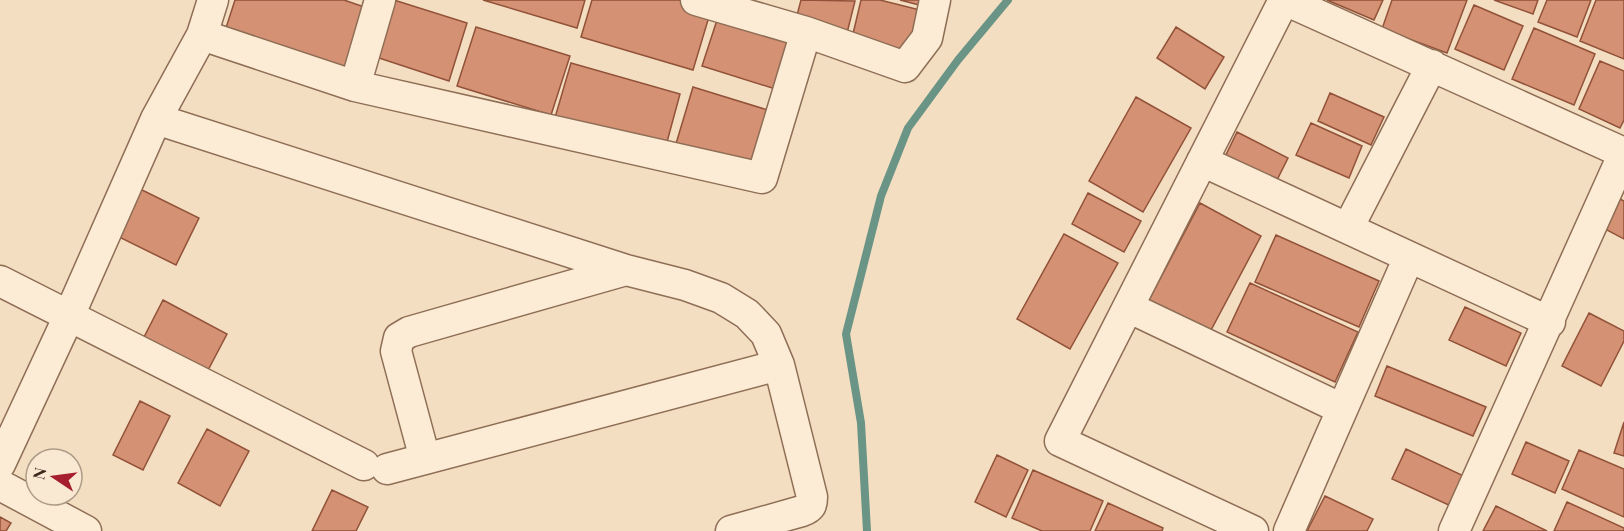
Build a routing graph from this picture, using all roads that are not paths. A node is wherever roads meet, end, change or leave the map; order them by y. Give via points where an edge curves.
1 (213, 0) edge
2 (380, 0) edge
3 (696, 0) edge
4 (935, 0) edge
5 (1284, 0) edge
6 (768, 10) edge
7 (806, 32) junction
8 (202, 35) junction
9 (1432, 65) junction
10 (355, 86) junction
11 (156, 119) junction
12 (1624, 153) edge
13 (1202, 161) junction
14 (1348, 228) junction
15 (1409, 257) junction
16 (626, 270) junction
17 (0, 281) edge
18 (1128, 307) junction
19 (69, 316) junction
20 (1550, 322) junction
21 (779, 364) junction
22 (1342, 408) junction
23 (425, 459) junction
24 (0, 464) edge
25 (0, 485) edge
26 (86, 531) edge
27 (731, 531) edge
28 (1253, 531) edge
29 (1289, 531) edge
30 (1454, 531) edge

1 - 8 street
2 - 10 street
3 - 6 street
4 - 7 street via 927,38 905,67
5 - 9 street
5 - 13 street
6 - 7 street
7 - 10 street via 762,178
8 - 10 street
8 - 11 street
9 - 12 street
9 - 14 street
11 - 16 street
11 - 19 street
12 - 20 street
13 - 14 street
13 - 18 street
14 - 15 street
15 - 20 street
15 - 22 street
16 - 21 street via 722,298 747,314 766,334
16 - 23 street via 399,338 396,351
17 - 19 street
18 - 22 street
18 - 28 street via 1060,441
19 - 23 street via 375,467
19 - 24 street
20 - 30 street
21 - 23 street
21 - 27 street via 812,504 808,509
22 - 29 street
25 - 26 street

